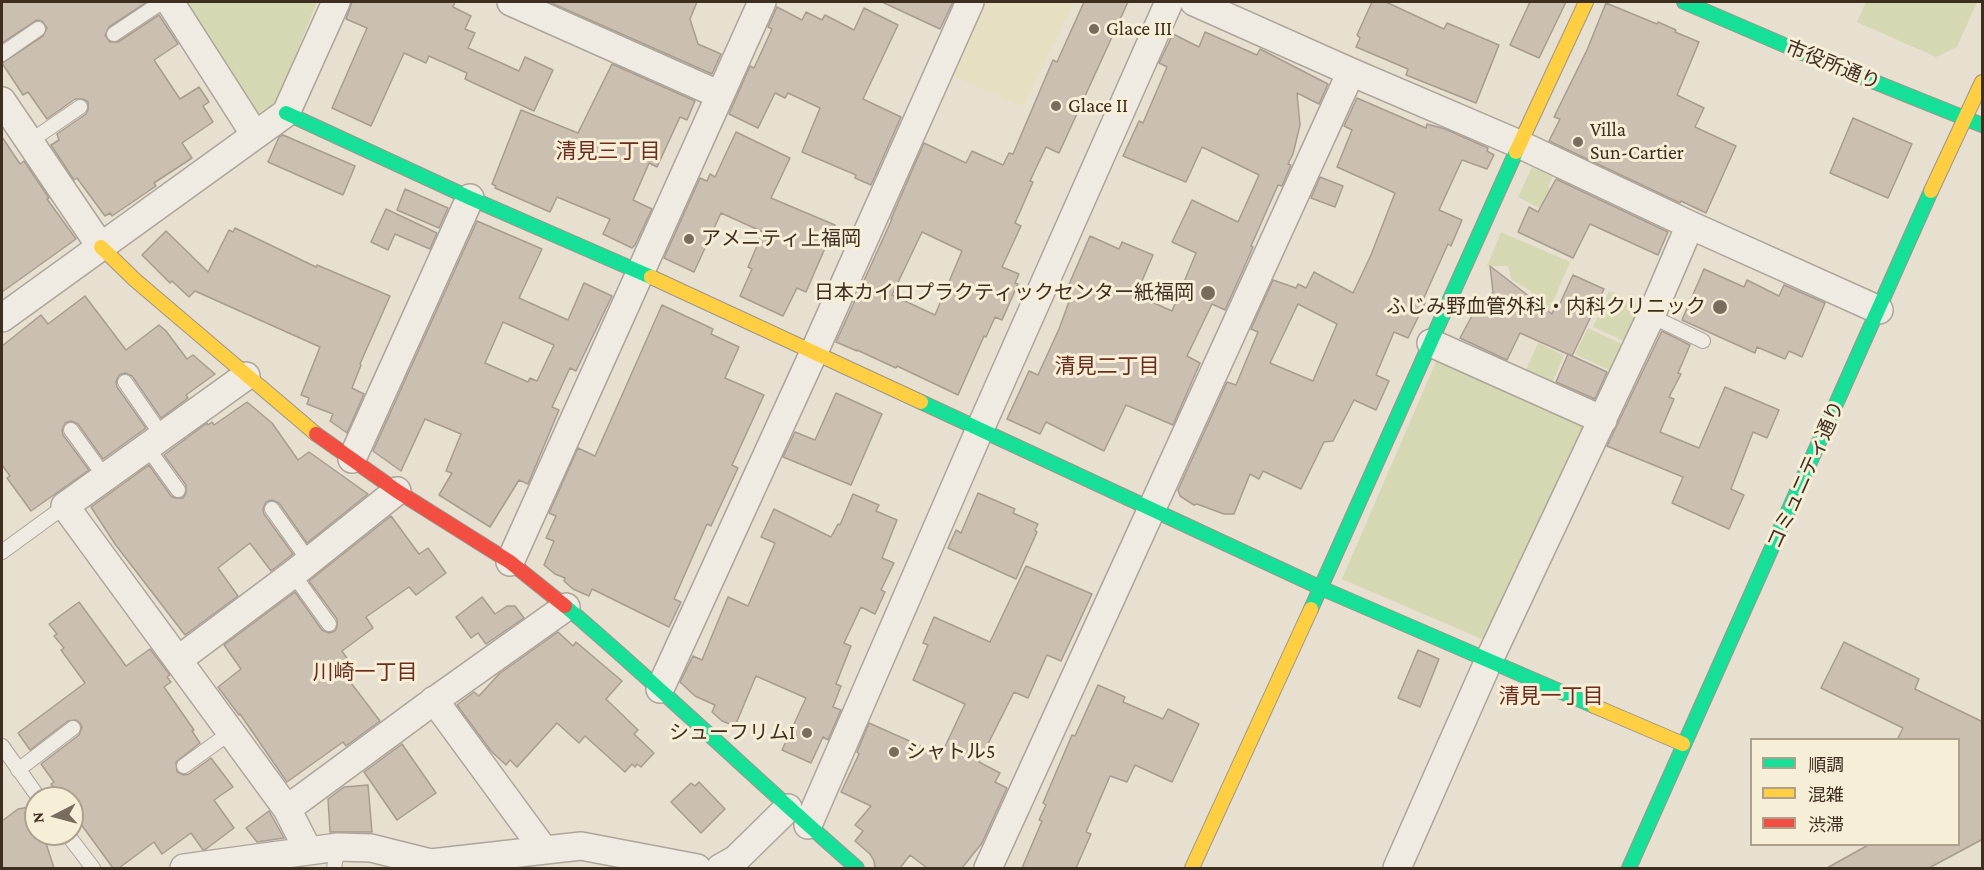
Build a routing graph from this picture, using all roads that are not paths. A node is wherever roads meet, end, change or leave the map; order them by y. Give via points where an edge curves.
1 (162, 2) edge
2 (170, 2) edge
3 (336, 2) edge
4 (511, 2) edge
5 (762, 2) edge
6 (970, 2) edge
7 (1169, 2) edge
8 (1194, 2) edge
9 (1586, 2) edge
10 (1684, 2) edge
11 (38, 29) dead end
12 (114, 34) dead end
13 (2, 54) edge
14 (1351, 72) junction
15 (1983, 81) edge
16 (720, 95) junction
17 (2, 101) edge
18 (80, 107) dead end
19 (286, 113) junction
20 (1964, 118) junction
21 (1983, 125) edge
22 (255, 135) junction
23 (29, 142) junction
24 (1519, 144) junction
25 (470, 198) junction
26 (1690, 225) junction
27 (101, 247) junction
28 (641, 272) junction
29 (1879, 310) junction
30 (1651, 316) junction
31 (2, 318) edge
32 (1702, 341) dead end
33 (1431, 343) junction
34 (814, 352) junction
35 (246, 376) junction
36 (125, 382) dead end
37 (1603, 420) junction
38 (980, 429) junction
39 (71, 430) dead end
40 (155, 442) junction
41 (352, 459) junction
42 (105, 477) junction
43 (178, 490) dead end
44 (397, 491) junction
45 (65, 506) junction
46 (272, 509) dead end
47 (1151, 509) junction
48 (2, 552) edge
49 (510, 562) junction
50 (301, 568) junction
51 (1321, 588) junction
52 (566, 607) junction
53 (329, 624) dead end
54 (178, 660) junction
55 (1489, 660) junction
56 (660, 689) junction
57 (434, 700) junction
58 (73, 728) dead end
59 (231, 732) junction
60 (1683, 744) junction
61 (2, 746) edge
62 (184, 766) dead end
63 (18, 770) junction
64 (30, 786) edge
65 (788, 808) junction
66 (287, 809) junction
67 (808, 825) junction
68 (76, 846) edge
69 (308, 850) junction
70 (543, 850) junction
71 (336, 858) edge
72 (93, 868) edge
73 (184, 868) edge
74 (697, 868) edge
75 (720, 868) edge
76 (857, 868) edge
77 (988, 868) edge
78 (1192, 868) edge
79 (1397, 868) edge
80 (1629, 868) edge

1 - 12 lane
2 - 22 street
3 - 19 street
4 - 16 street
5 - 16 street
6 - 34 street
7 - 38 street
8 - 14 street
9 - 24 street
10 - 20 street, 市役所通り via 1726,15 1805,54
11 - 13 lane
14 - 24 street
14 - 47 street
15 - 20 street, コミュニティ通り
16 - 28 street
17 - 23 street
18 - 23 lane
19 - 22 street
19 - 25 street
20 - 21 street, 市役所通り
20 - 29 street, コミュニティ通り
22 - 27 street
23 - 27 street
24 - 26 street
24 - 33 street
25 - 28 street
25 - 41 street
26 - 29 street
26 - 30 street
27 - 31 street
27 - 35 street
28 - 34 street
28 - 49 street
29 - 60 street, コミュニティ通り
30 - 32 lane
30 - 37 street
33 - 37 street
33 - 51 street
34 - 38 street
34 - 56 street
35 - 40 street
35 - 41 street via 303,425
36 - 40 lane
37 - 55 street
38 - 47 street
38 - 67 street
39 - 42 lane
40 - 42 street
40 - 43 lane
41 - 44 street
42 - 45 street
44 - 49 street
44 - 50 street
45 - 48 lane
45 - 54 street
46 - 50 lane
47 - 51 street
47 - 77 street
49 - 52 street
50 - 53 lane
50 - 54 street
51 - 55 street
51 - 78 street
52 - 56 street
52 - 57 street
54 - 59 street
55 - 60 street
55 - 79 street
56 - 65 street
57 - 66 street
57 - 70 street
58 - 63 lane
59 - 62 lane
59 - 66 street
60 - 80 street, コミュニティ通り
61 - 63 lane
63 - 64 lane
65 - 67 street
65 - 75 street via 736,859
66 - 69 street
67 - 76 street
68 - 72 lane
69 - 71 street
69 - 73 street
70 - 71 street via 431,863 371,848
70 - 74 street via 581,846

